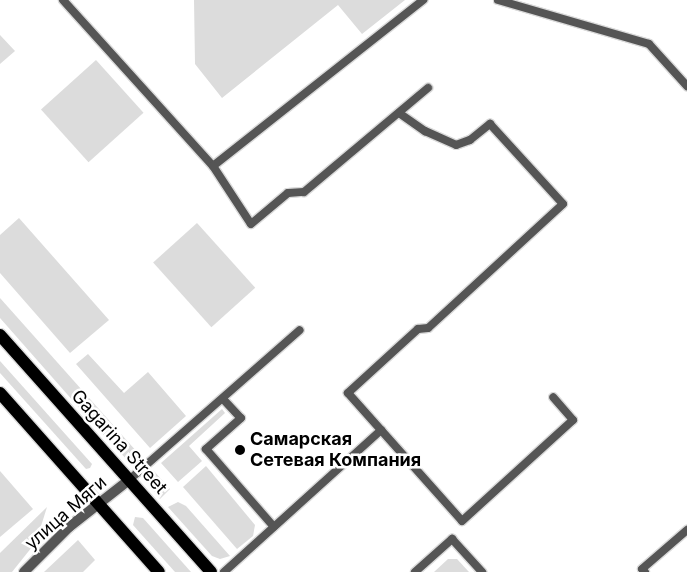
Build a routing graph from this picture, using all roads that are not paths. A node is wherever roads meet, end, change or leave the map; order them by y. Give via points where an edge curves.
1 (63, 0) edge
2 (422, 0) edge
3 (498, 0) edge
4 (687, 86) edge
5 (428, 88) dead end
6 (399, 113) junction
7 (213, 166) junction
8 (300, 330) dead end
9 (0, 335) edge
10 (0, 393) edge
11 (552, 397) dead end
12 (223, 399) junction
13 (381, 430) junction
14 (129, 480) junction
15 (98, 504) junction
16 (274, 527) junction
17 (687, 530) edge
18 (24, 572) edge
19 (159, 572) edge
20 (211, 572) edge
21 (224, 572) edge
22 (416, 572) edge
23 (482, 572) edge
24 (645, 572) edge

1 - 7 lane
2 - 7 lane
3 - 4 lane via 649,44
5 - 6 lane
6 - 7 lane via 304,192 288,193 251,224
6 - 13 lane via 425,131 456,145 470,140 490,124 563,204 428,328 418,329 348,392
8 - 12 lane
9 - 14 main road, Gagarina Street
10 - 15 main road
11 - 13 lane via 573,420 462,521
12 - 14 lane
12 - 16 lane via 241,418 206,449
13 - 16 lane
14 - 15 street, улица Мяги
14 - 20 main road, Gagarina Street
15 - 18 street, улица Мяги
15 - 19 main road
16 - 21 lane
17 - 24 lane via 642,569
22 - 23 lane via 452,539

